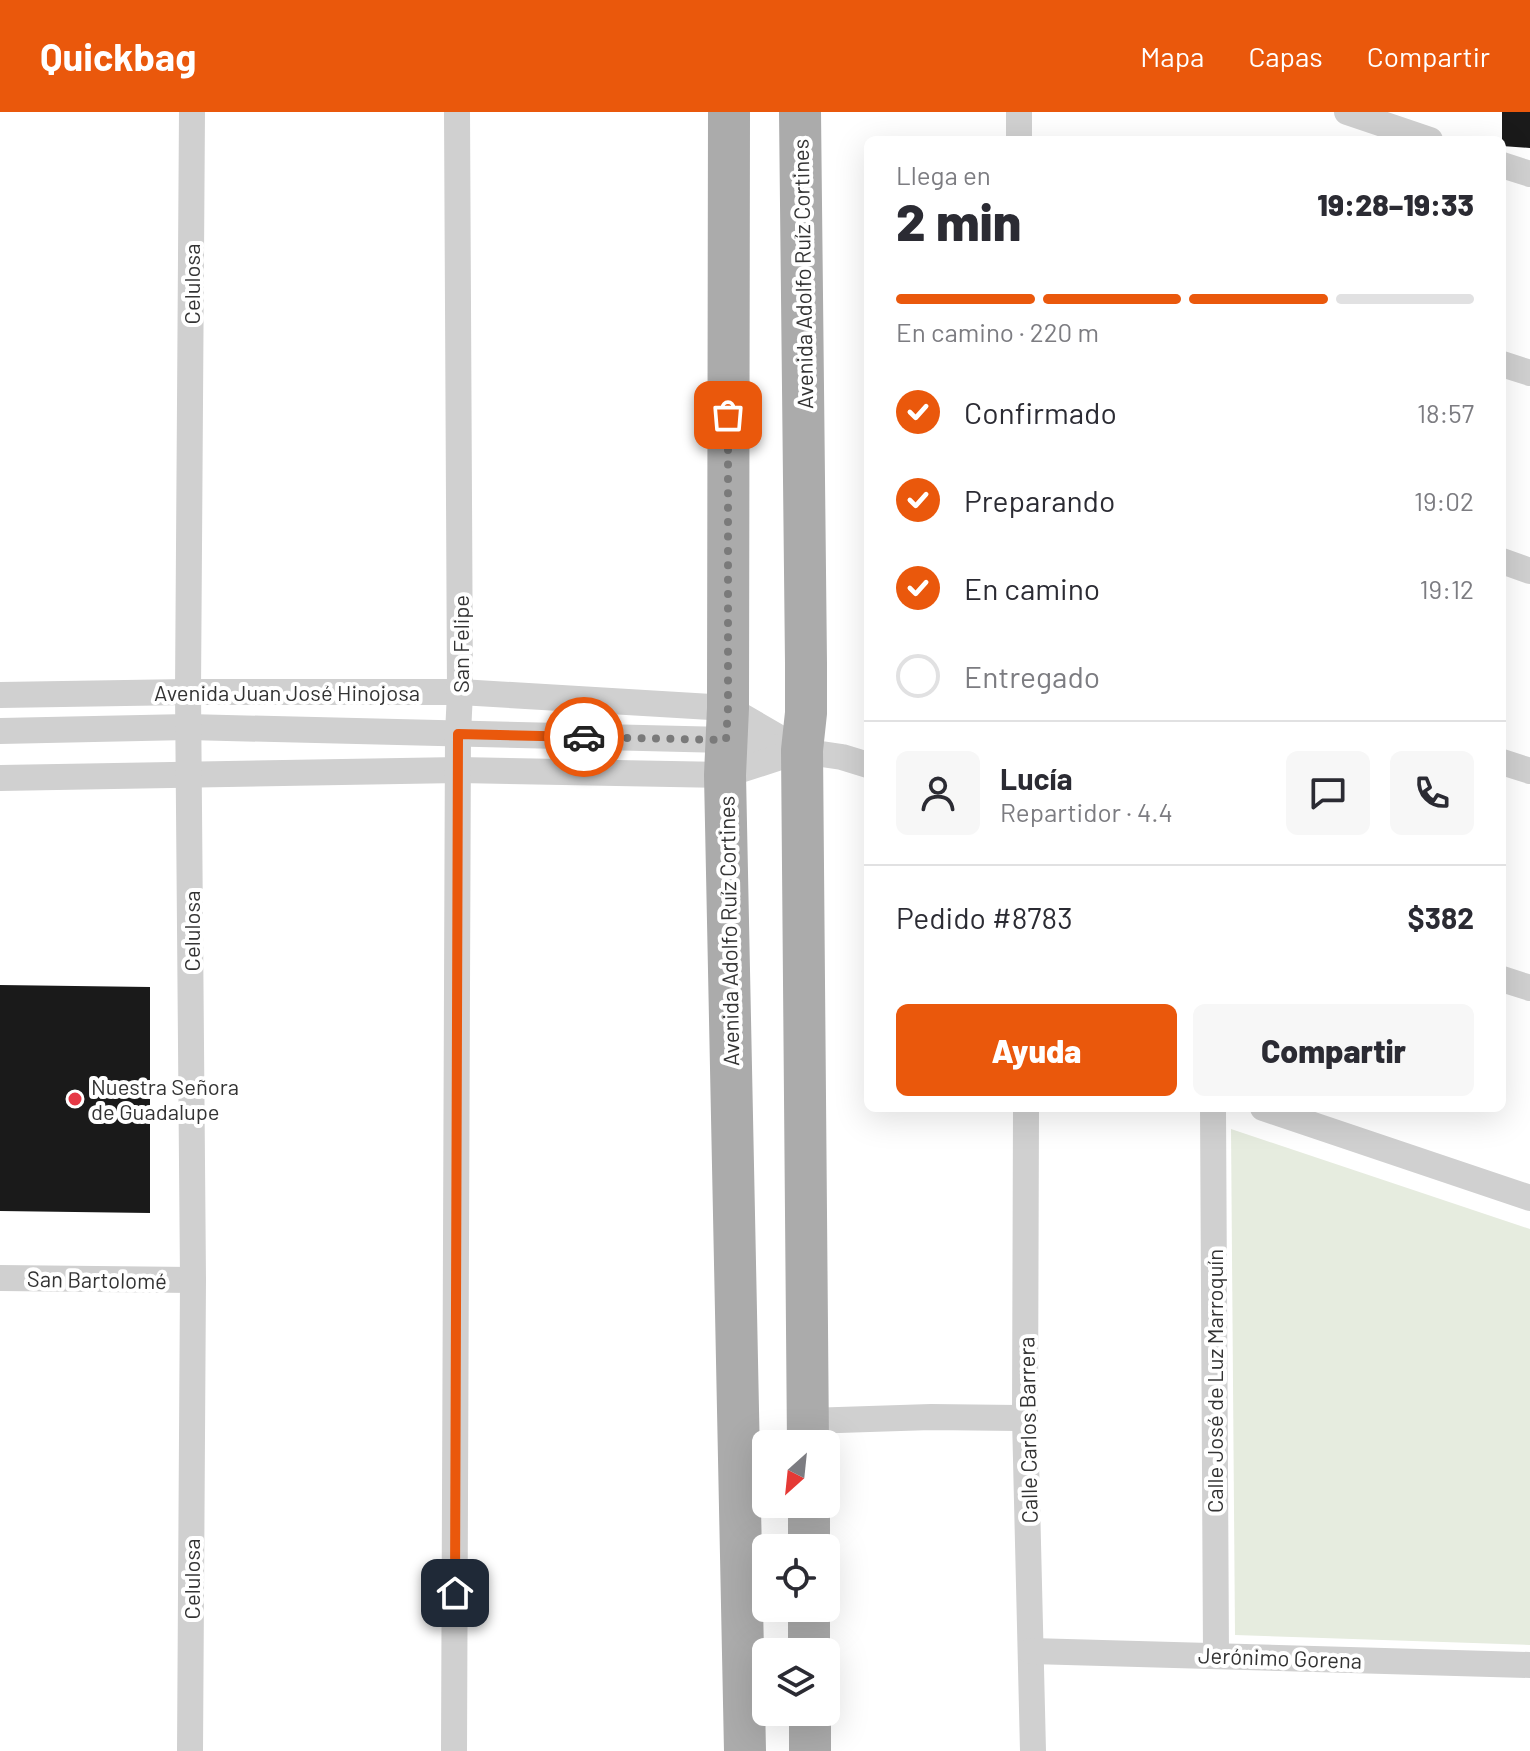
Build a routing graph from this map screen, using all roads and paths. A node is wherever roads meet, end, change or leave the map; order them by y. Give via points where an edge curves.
1 (192, 112) edge
2 (457, 112) edge
3 (729, 112) edge
4 (800, 112) edge
5 (1019, 112) edge
6 (1347, 112) edge
7 (1019, 136) edge
8 (1418, 136) edge
9 (1506, 166) edge
10 (1530, 174) edge
11 (1506, 365) edge
12 (1530, 373) edge
13 (1506, 562) edge
14 (1530, 571) edge
15 (188, 692) junction
16 (460, 692) junction
17 (0, 695) edge
18 (188, 727) junction
19 (0, 731) edge
20 (458, 734) junction
21 (726, 741) junction
22 (802, 750) junction
23 (1506, 763) edge
24 (864, 764) edge
25 (459, 770) junction
26 (1530, 771) edge
27 (190, 776) junction
28 (0, 778) edge
29 (1506, 980) edge
30 (1530, 988) edge
31 (1026, 1112) edge
32 (1213, 1112) edge
33 (1275, 1112) edge
34 (1530, 1198) edge
35 (0, 1278) edge
36 (193, 1280) junction
37 (1025, 1418) junction
38 (808, 1430) edge
39 (824, 1430) edge
40 (1031, 1651) junction
41 (1216, 1655) junction
42 (1530, 1665) edge
43 (810, 1726) edge
44 (190, 1751) edge
45 (454, 1751) edge
46 (745, 1751) edge
47 (810, 1751) edge
48 (1033, 1751) edge

1 - 15 street, Celulosa
2 - 16 street, San Felipe
3 - 21 main road, Avenida Adolfo Ruíz Cortines
4 - 22 main road, Avenida Adolfo Ruíz Cortines via 806,700
5 - 7 street
6 - 8 street
9 - 10 street
11 - 12 street
13 - 14 street
15 - 16 street, Avenida Juan José Hinojosa
15 - 17 street, Avenida Juan José Hinojosa
15 - 18 street, Celulosa
16 - 20 street, San Felipe
16 - 21 street, Avenida Juan José Hinojosa
18 - 19 street, Avenida Juan José Hinojosa
18 - 20 street, Avenida Juan José Hinojosa
18 - 27 street, Celulosa
20 - 21 street, Avenida Juan José Hinojosa
20 - 25 street, San Felipe
21 - 22 street, Avenida Juan José Hinojosa
21 - 25 street, Avenida Juan José Hinojosa
21 - 46 main road, Avenida Adolfo Ruíz Cortines
22 - 24 street, Avenida Juan José Hinojosa
22 - 38 main road, Avenida Adolfo Ruíz Cortines
23 - 26 street
25 - 27 street, Avenida Juan José Hinojosa
25 - 45 street, San Felipe
27 - 28 street, Avenida Juan José Hinojosa
27 - 36 street, Celulosa
29 - 30 street
31 - 37 street, Calle Carlos Barrera
32 - 41 street, Calle José de Luz Marroquín
33 - 34 street
35 - 36 street, San Bartolomé
36 - 44 street, Celulosa
37 - 39 street via 931,1417
37 - 40 street, Calle Carlos Barrera
40 - 41 street, Jerónimo Gorena
40 - 48 street, Calle Carlos Barrera
41 - 42 street, Jerónimo Gorena
43 - 47 main road

